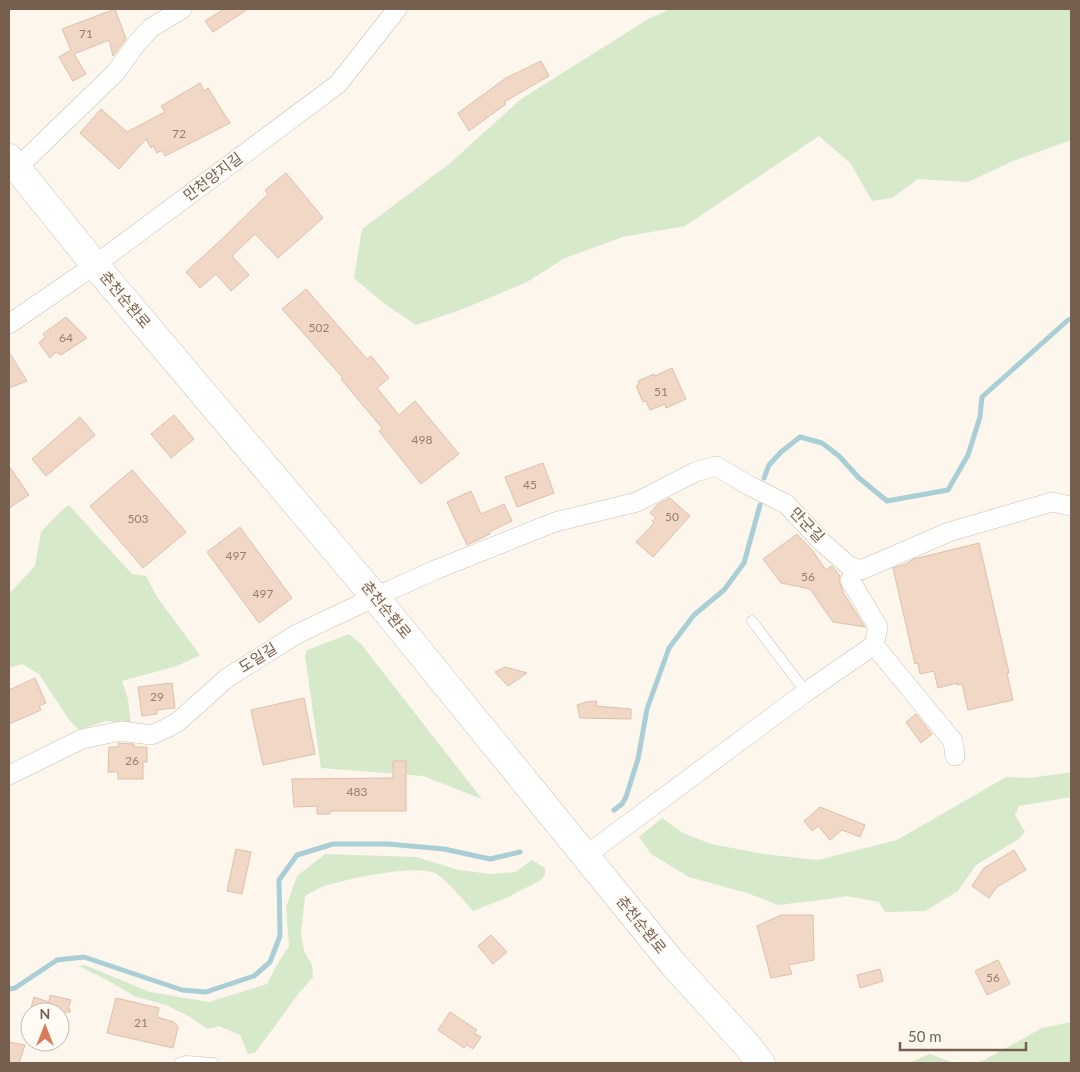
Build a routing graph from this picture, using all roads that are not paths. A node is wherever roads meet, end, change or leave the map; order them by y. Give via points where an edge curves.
1 (182, 9) edge
2 (397, 9) edge
3 (16, 170) edge
4 (95, 265) junction
5 (9, 324) edge
6 (1071, 506) edge
7 (516, 538) joint
8 (850, 580) dead end
9 (375, 597) junction
10 (752, 621) dead end
11 (874, 645) junction
12 (806, 692) junction
13 (955, 756) dead end
14 (9, 775) edge
15 (585, 856) junction
16 (179, 1063) edge
17 (213, 1063) edge
18 (762, 1063) edge

1 - 3 street via 151,28 116,72
2 - 4 street, 만천양지길 via 338,84
3 - 4 street, 춘천순환로
4 - 5 street, 만천양지길
4 - 9 street, 춘천순환로
6 - 7 street, 만군길 via 1052,502 949,532 861,570 841,559 786,504 716,466 695,472 637,502 555,522
7 - 9 street, 도일길
8 - 11 street via 878,627
9 - 14 street, 도일길 via 297,634 227,678 166,729 151,735 122,731 82,739
9 - 15 street, 춘천순환로
10 - 12 lane
11 - 12 street
11 - 13 street via 953,740
12 - 15 street
15 - 18 street, 춘천순환로 via 674,965
16 - 17 lane

